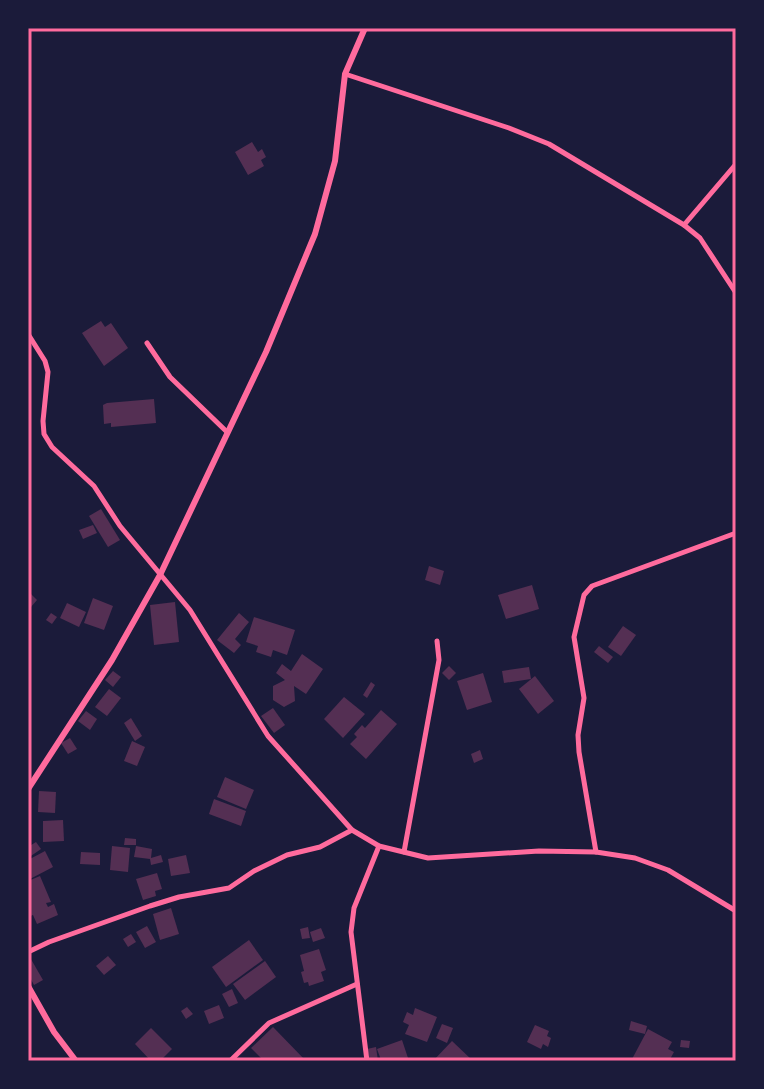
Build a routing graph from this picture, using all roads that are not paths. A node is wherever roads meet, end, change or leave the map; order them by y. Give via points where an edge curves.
1 (365, 28) edge
2 (345, 74) junction
3 (736, 164) edge
4 (684, 225) junction
5 (736, 293) edge
6 (28, 334) edge
7 (147, 343) dead end
8 (227, 432) junction
9 (736, 533) edge
10 (160, 575) junction
11 (437, 641) dead end
12 (28, 789) edge
13 (352, 830) junction
14 (379, 846) junction
15 (404, 852) junction
16 (596, 852) junction
17 (736, 911) edge
18 (28, 952) edge
19 (357, 984) junction
20 (28, 986) edge
21 (76, 1061) edge
22 (230, 1061) edge
23 (367, 1061) edge

1 - 2 street
2 - 4 street via 549,144
2 - 8 street via 335,161 315,234
3 - 4 street
4 - 5 street via 700,238
6 - 10 street via 48,372 44,434 94,486
7 - 8 street via 170,377
8 - 10 street
9 - 16 street via 592,586 584,595 574,637 584,698 578,735
10 - 12 street via 79,714
10 - 13 street via 190,610 268,736
11 - 15 street via 439,660
13 - 14 street
13 - 18 street via 320,847 287,855 229,888 150,906
14 - 15 street
14 - 19 street via 354,908
15 - 16 street via 428,858
16 - 17 street via 668,870
19 - 22 street via 269,1023
19 - 23 street
20 - 21 street

